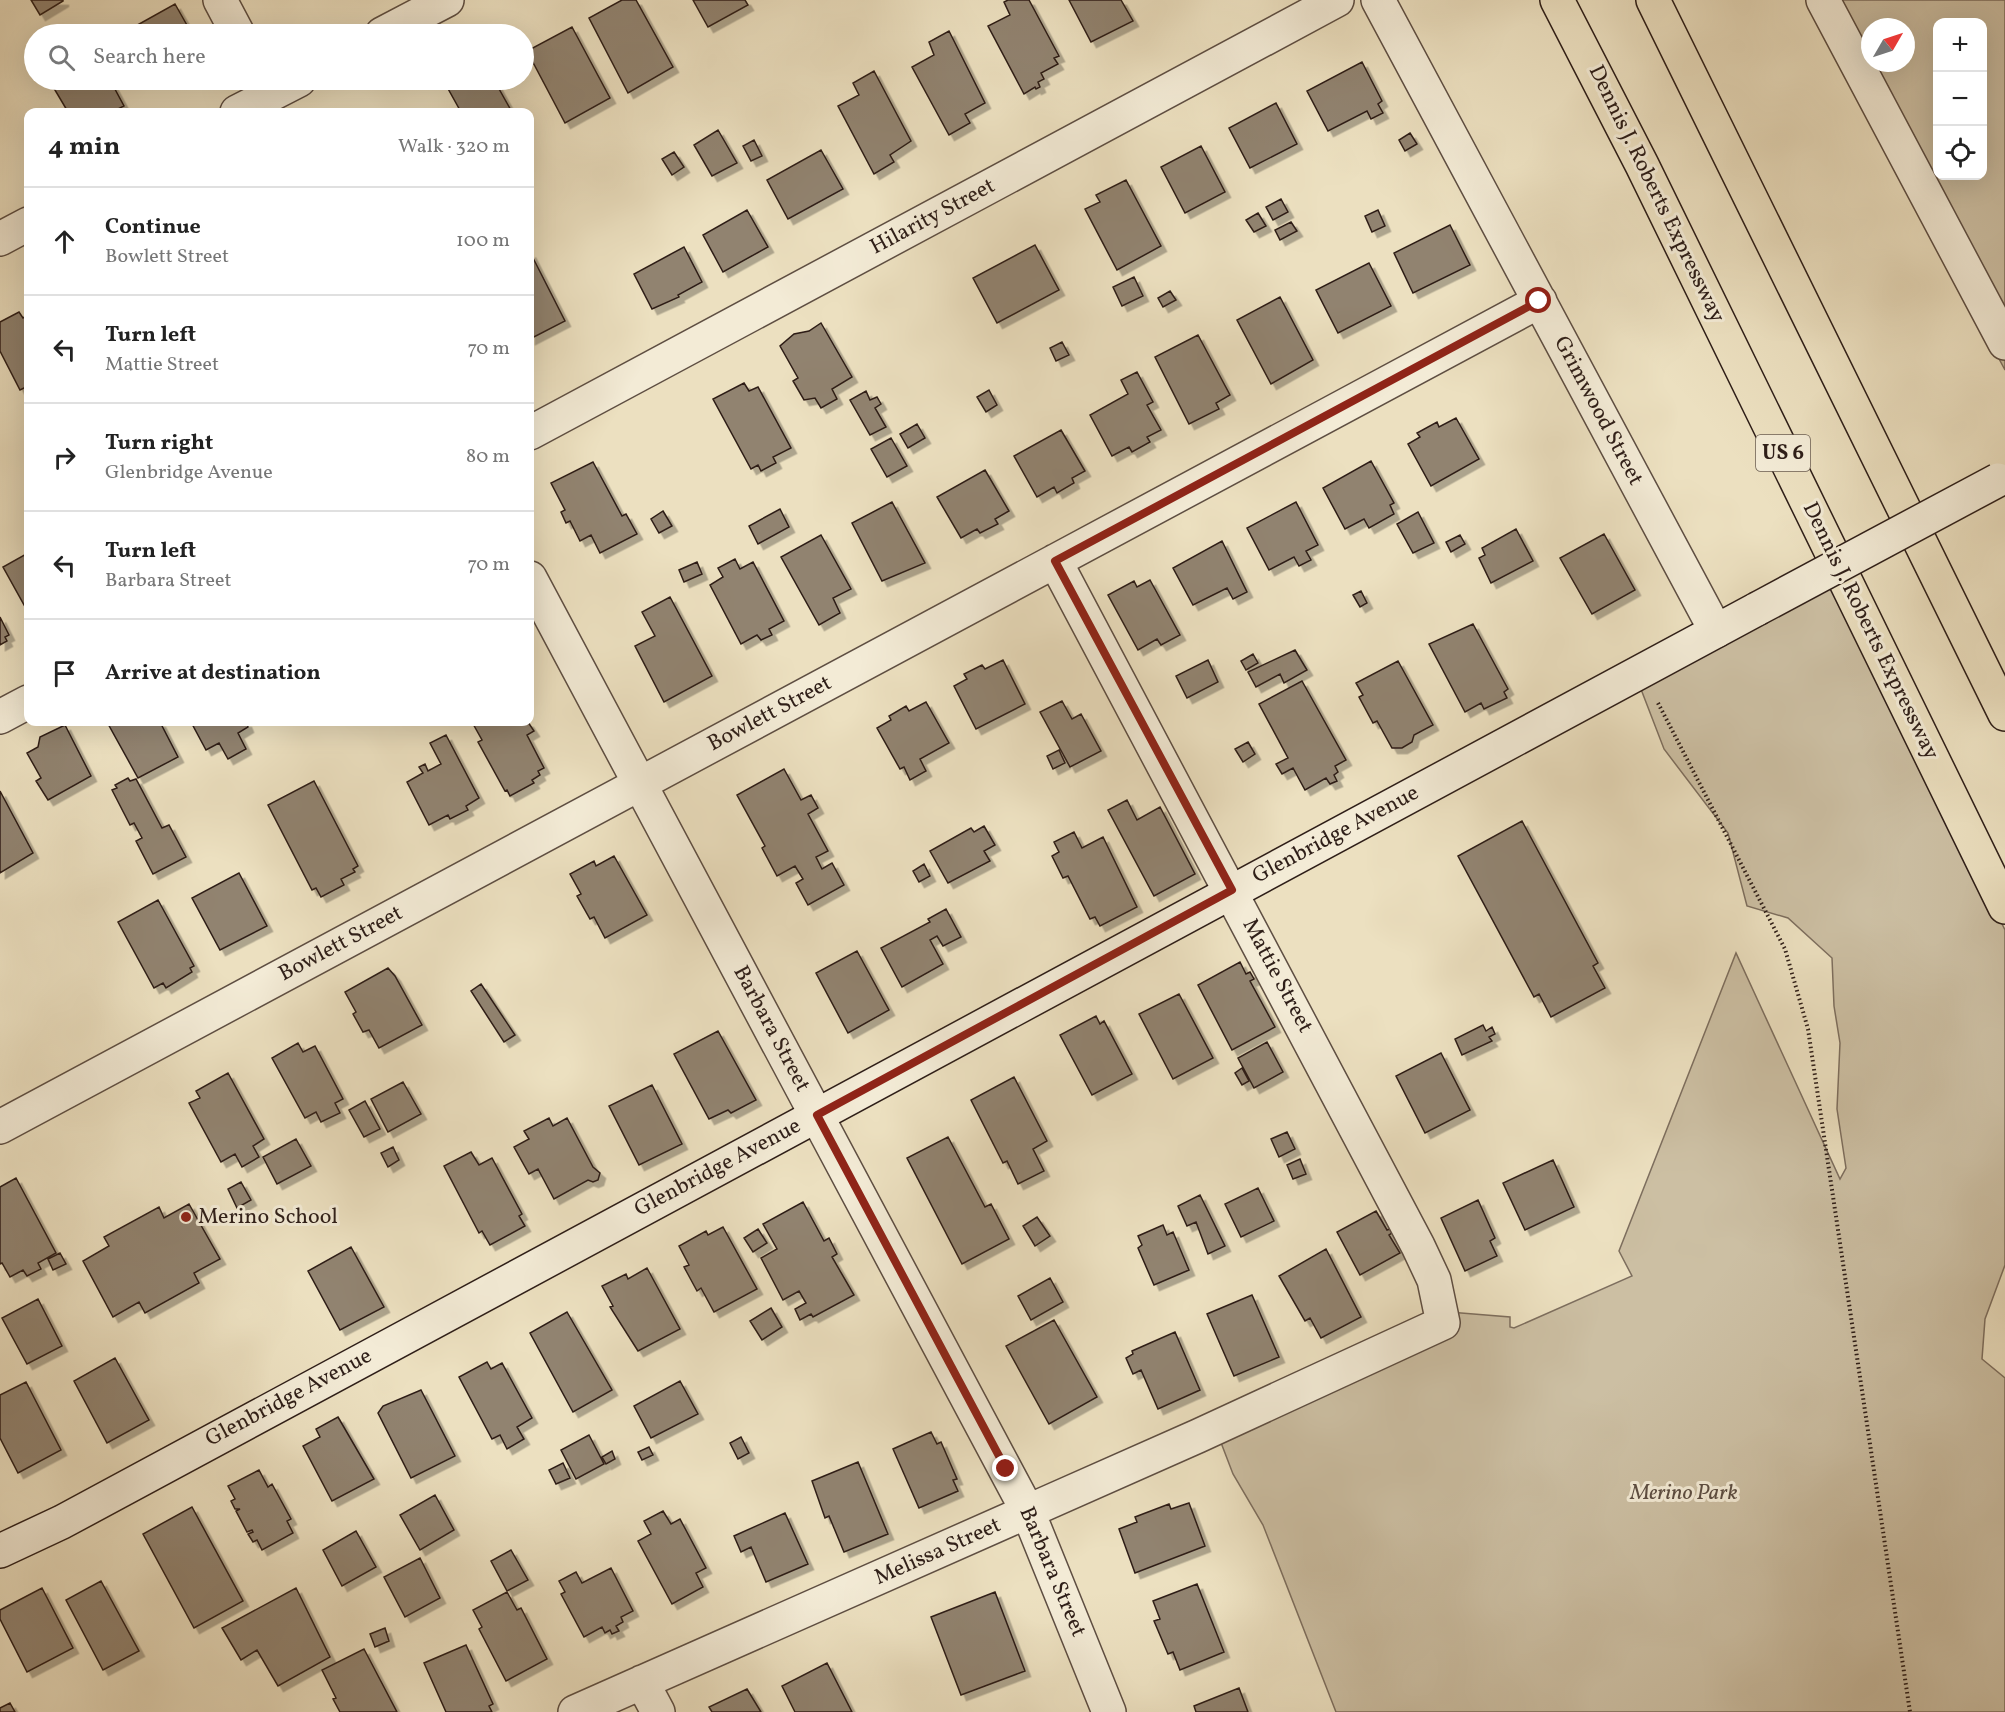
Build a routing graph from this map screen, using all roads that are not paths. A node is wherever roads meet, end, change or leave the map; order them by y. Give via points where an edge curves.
1 (220, 0) edge
2 (447, 0) edge
3 (1337, 0) edge
4 (1378, 0) edge
5 (1557, 0) edge
6 (1653, 0) edge
7 (1823, 0) edge
8 (233, 24) edge
9 (401, 24) edge
10 (271, 96) edge
11 (246, 108) edge
12 (24, 226) edge
13 (0, 240) edge
14 (1539, 301) junction
15 (2005, 343) edge
16 (534, 431) edge
17 (2001, 478) edge
18 (1055, 561) junction
19 (534, 585) edge
20 (1716, 631) junction
21 (24, 704) edge
22 (2005, 714) edge
23 (0, 717) edge
24 (640, 784) junction
25 (1232, 890) junction
26 (2005, 907) edge
27 (817, 1115) junction
28 (0, 1127) edge
29 (1431, 1328) joint
30 (1028, 1512) junction
31 (0, 1551) edge
32 (642, 1682) junction
33 (575, 1712) edge
34 (658, 1712) edge
35 (1109, 1712) edge

1 - 8 street
2 - 9 street
3 - 16 street, Hilarity Street
4 - 14 street, Grimwood Street
5 - 26 highway, Dennis J. Roberts Expressway / US 6 via 1642,165
6 - 22 highway
7 - 15 street
10 - 11 street
12 - 13 street
14 - 18 street, Bowlett Street
14 - 20 street, Grimwood Street
17 - 20 street, Glenbridge Avenue, bridge
18 - 24 street, Bowlett Street
18 - 25 street, Mattie Street
19 - 24 street, Barbara Street
20 - 25 street, Glenbridge Avenue
21 - 23 street
24 - 27 street, Barbara Street
24 - 28 street, Bowlett Street
25 - 27 street, Glenbridge Avenue
25 - 29 street, Mattie Street via 1434,1280 1443,1323
27 - 30 street, Barbara Street
27 - 31 street, Glenbridge Avenue via 62,1522
29 - 30 street, Melissa Street
30 - 32 street, Melissa Street
30 - 35 street, Barbara Street
32 - 33 street, Melissa Street
32 - 34 street

